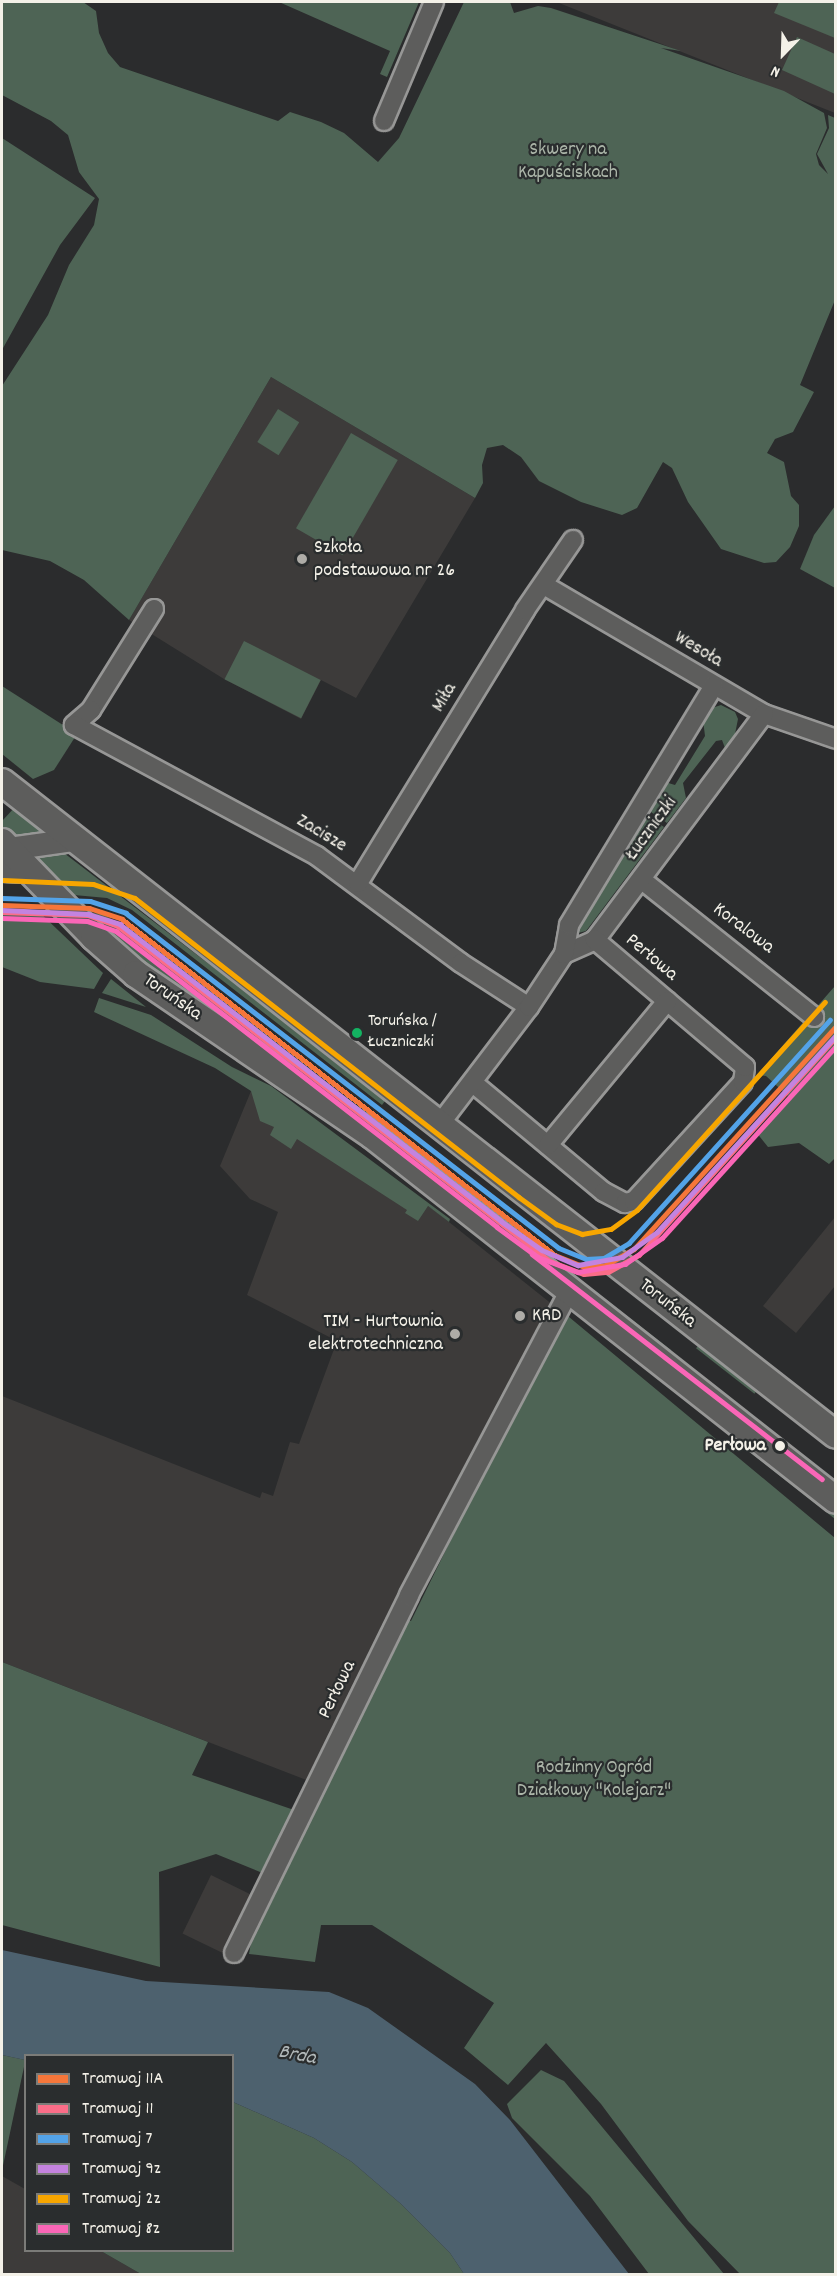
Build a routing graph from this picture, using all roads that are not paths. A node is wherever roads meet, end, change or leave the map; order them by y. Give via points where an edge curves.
1 (434, 2) edge
2 (384, 121) dead end
3 (573, 540) dead end
4 (544, 585) junction
5 (154, 609) dead end
6 (714, 686) junction
7 (764, 714) junction
8 (836, 739) edge
9 (2, 782) edge
10 (74, 840) junction
11 (3, 853) edge
12 (642, 880) junction
13 (358, 883) junction
14 (595, 940) junction
15 (564, 954) junction
16 (667, 1001) junction
17 (529, 1007) junction
18 (814, 1017) dead end
19 (473, 1083) junction
20 (439, 1125) junction
21 (548, 1145) junction
22 (569, 1291) junction
23 (836, 1435) edge
24 (836, 1500) edge
25 (234, 1953) dead end

1 - 2 street
3 - 4 street, Miła
4 - 6 street, Wesoła
4 - 13 street, Miła
5 - 13 street, Zacisze via 91,711 74,725 317,856
6 - 7 street, Wesoła
6 - 15 street, Łuczniczki via 569,925
7 - 8 street, Wesoła
7 - 12 street, Łuczniczki
9 - 10 main road, Toruńska
10 - 11 street
10 - 20 main road, Toruńska
11 - 22 main road, Toruńska via 30,871 136,974 372,1136
12 - 14 street, Łuczniczki
12 - 18 street, Koralowa
13 - 17 street, Zacisze via 461,963
14 - 15 street, Łuczniczki
14 - 16 street, Perłowa
15 - 17 street, Łuczniczki
16 - 21 street
16 - 21 street, Perłowa via 745,1067 743,1082 634,1201 616,1201
17 - 19 street, Łuczniczki
19 - 20 street, Łuczniczki
19 - 21 street, Perłowa
20 - 23 main road, Toruńska
22 - 24 main road, Toruńska
22 - 25 street, Perłowa via 410,1595

